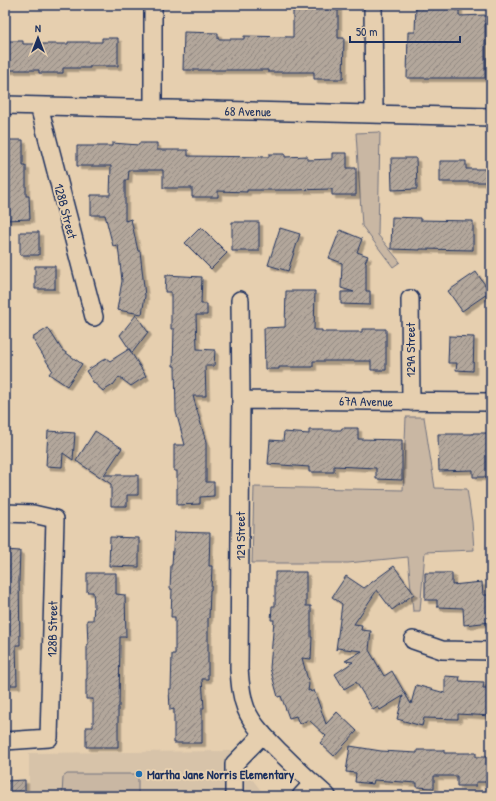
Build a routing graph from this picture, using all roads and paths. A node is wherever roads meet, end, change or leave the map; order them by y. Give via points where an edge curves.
1 (153, 5) edge
2 (373, 5) edge
3 (5, 105) edge
4 (39, 106) junction
5 (153, 109) junction
6 (374, 114) junction
7 (491, 117) edge
8 (410, 299) dead end
9 (240, 300) dead end
10 (94, 317) dead end
11 (241, 400) junction
12 (411, 402) junction
13 (491, 402) edge
14 (5, 513) edge
15 (413, 640) dead end
16 (491, 651) edge
17 (263, 734) junction
18 (5, 741) edge
19 (313, 783) junction
20 (234, 796) edge
21 (301, 796) edge
22 (327, 796) edge

1 - 5 street
2 - 6 street
3 - 4 street, 68 Avenue
4 - 5 street, 68 Avenue
4 - 10 street, 128B Street
5 - 6 street, 68 Avenue
6 - 7 street, 68 Avenue
8 - 12 street, 129A Street
9 - 11 street, 129 Street
11 - 12 street, 67A Avenue
11 - 17 street, 129 Street via 240,687 246,710 254,725
12 - 13 street, 67A Avenue
14 - 18 street, 128B Street via 33,514 55,519 49,738
15 - 16 street via 442,650
17 - 19 street, 129 Street
17 - 20 street via 234,764
19 - 21 street
19 - 22 street, 129 Street

